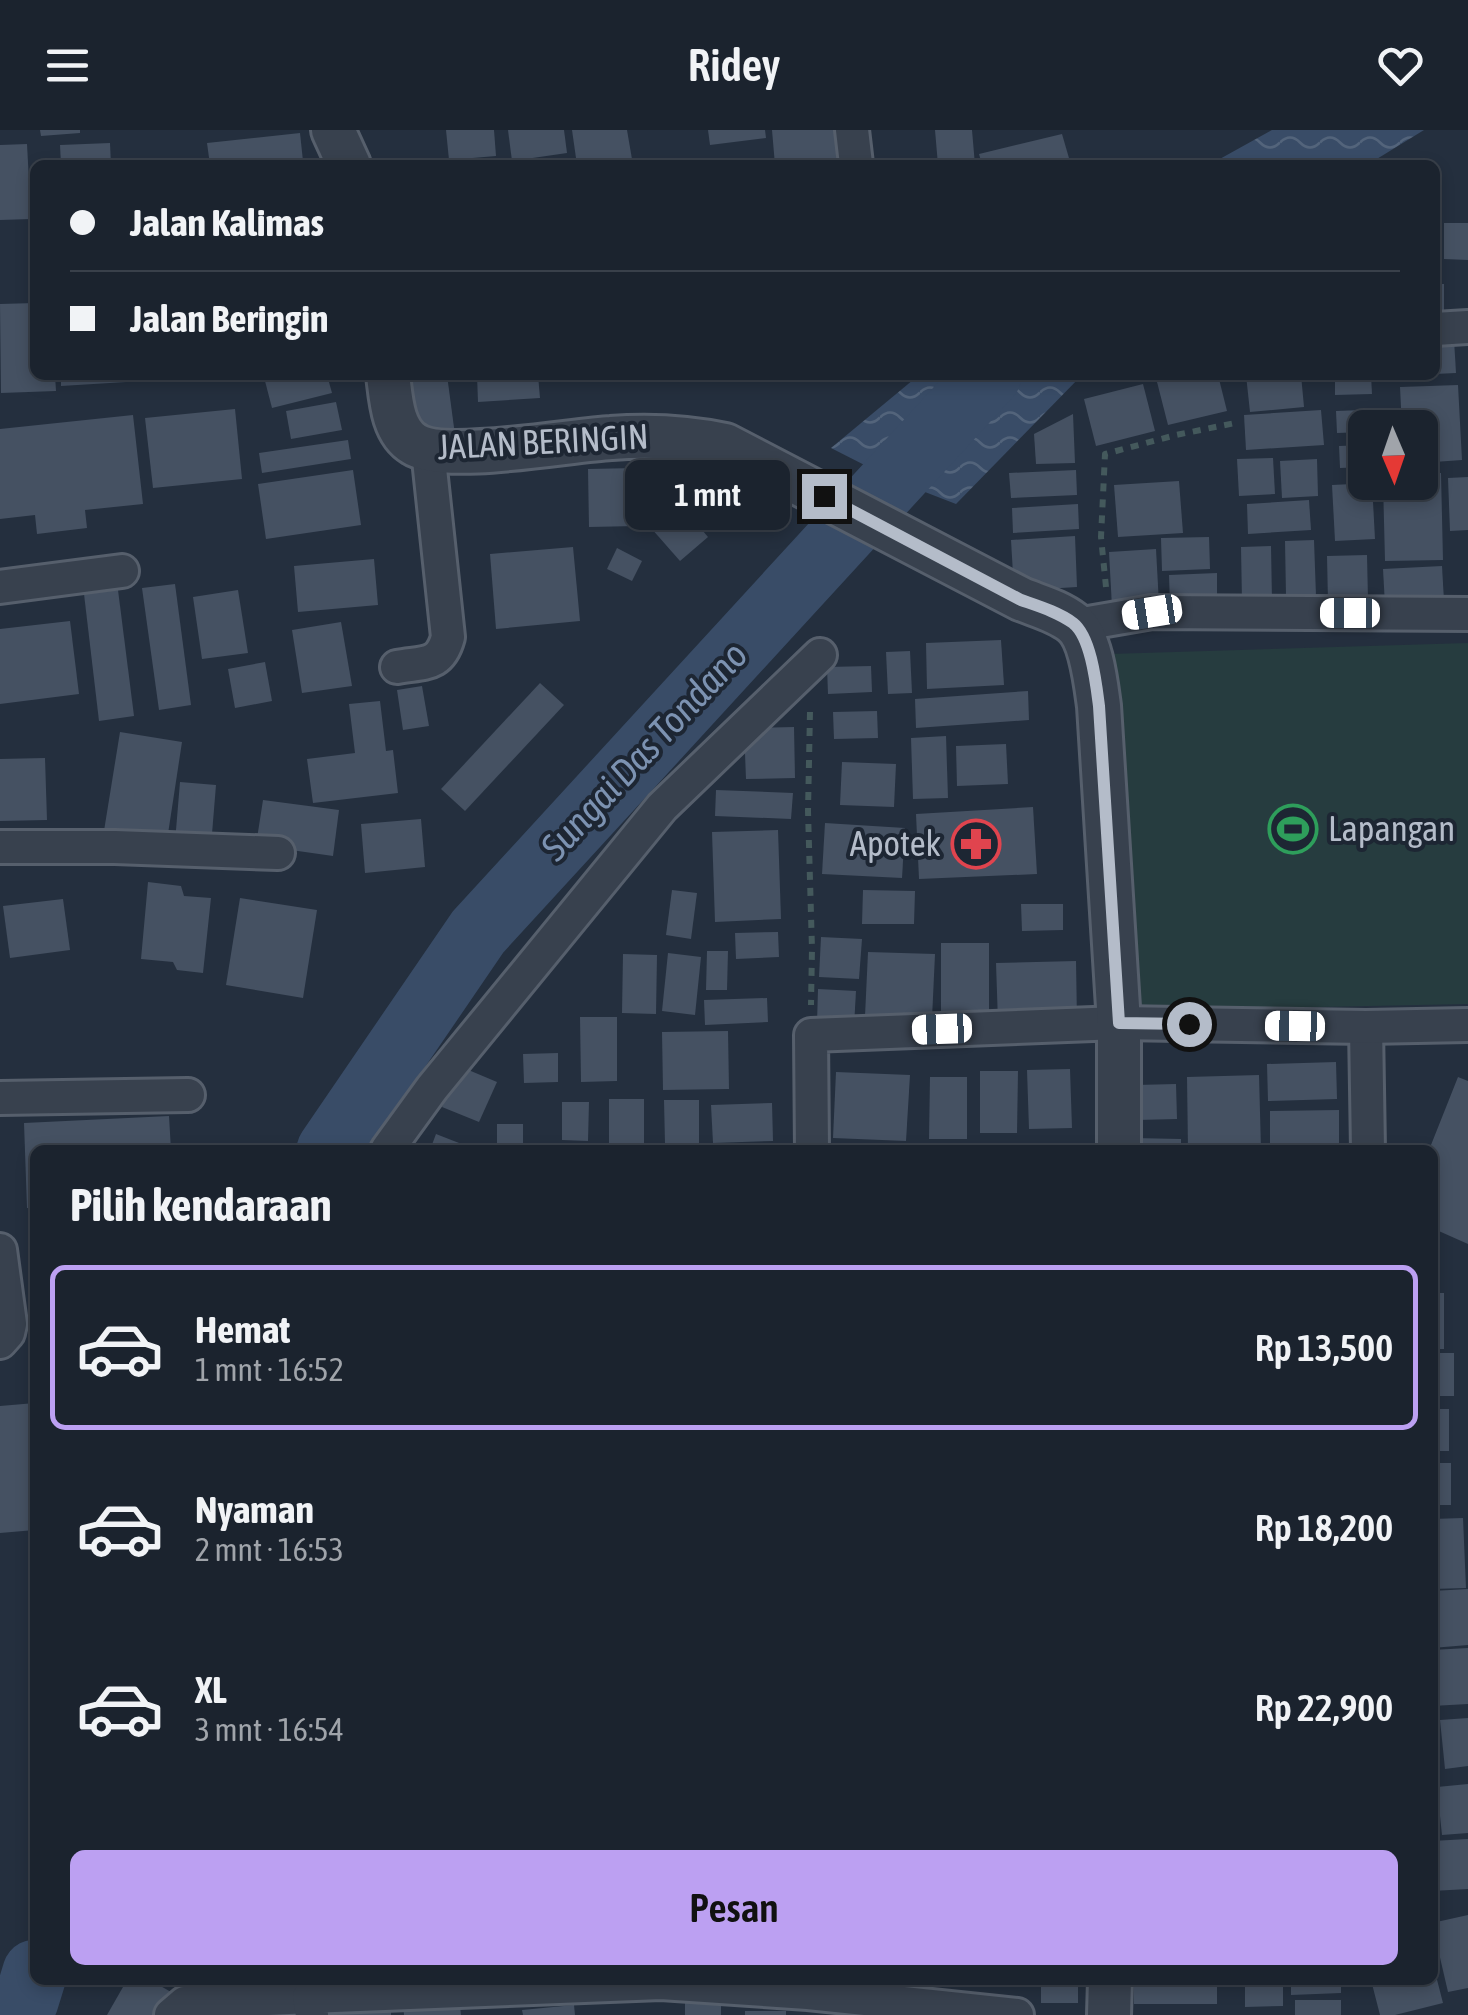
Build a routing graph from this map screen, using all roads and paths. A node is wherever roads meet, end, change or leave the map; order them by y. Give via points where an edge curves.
1 (333, 130) edge
2 (852, 130) edge
3 (347, 160) edge
4 (856, 160) edge
5 (1468, 327) edge
6 (1440, 328) edge
7 (389, 380) edge
8 (1236, 423) dead end
9 (428, 450) junction
10 (122, 570) dead end
11 (0, 587) edge
12 (1468, 614) edge
13 (1094, 621) junction
14 (816, 658) joint
15 (397, 666) dead end
16 (0, 847) edge
17 (278, 853) dead end
18 (1119, 1023) junction
19 (1468, 1025) edge
20 (1366, 1027) junction
21 (811, 1035) junction
22 (188, 1095) dead end
23 (0, 1098) edge
24 (392, 1145) edge
25 (812, 1145) edge
26 (1119, 1145) edge
27 (1368, 1145) edge
28 (0, 1250) edge
29 (0, 1342) edge
30 (1110, 1985) edge
31 (808, 1986) edge
32 (310, 1998) edge
33 (662, 1999) edge
34 (171, 2015) edge
35 (1017, 2015) edge
36 (1110, 2015) edge

1 - 3 street
2 - 4 street
5 - 6 street
7 - 9 street, JALAN BERINGIN via 396,422 411,444
8 - 13 path via 1105,454
9 - 13 street, JALAN BERINGIN via 669,436 726,445 1021,600
9 - 15 street via 448,638 434,660
10 - 11 street
12 - 13 street via 1152,612
13 - 18 street
14 - 21 path via 808,811
14 - 24 street via 662,807
16 - 17 street
18 - 20 street
18 - 21 street
18 - 26 street
19 - 20 street
20 - 27 street
21 - 25 street
22 - 23 street
28 - 29 street via 10,1324
30 - 36 street
31 - 33 street
31 - 35 street
32 - 33 street
32 - 34 street via 185,2003

